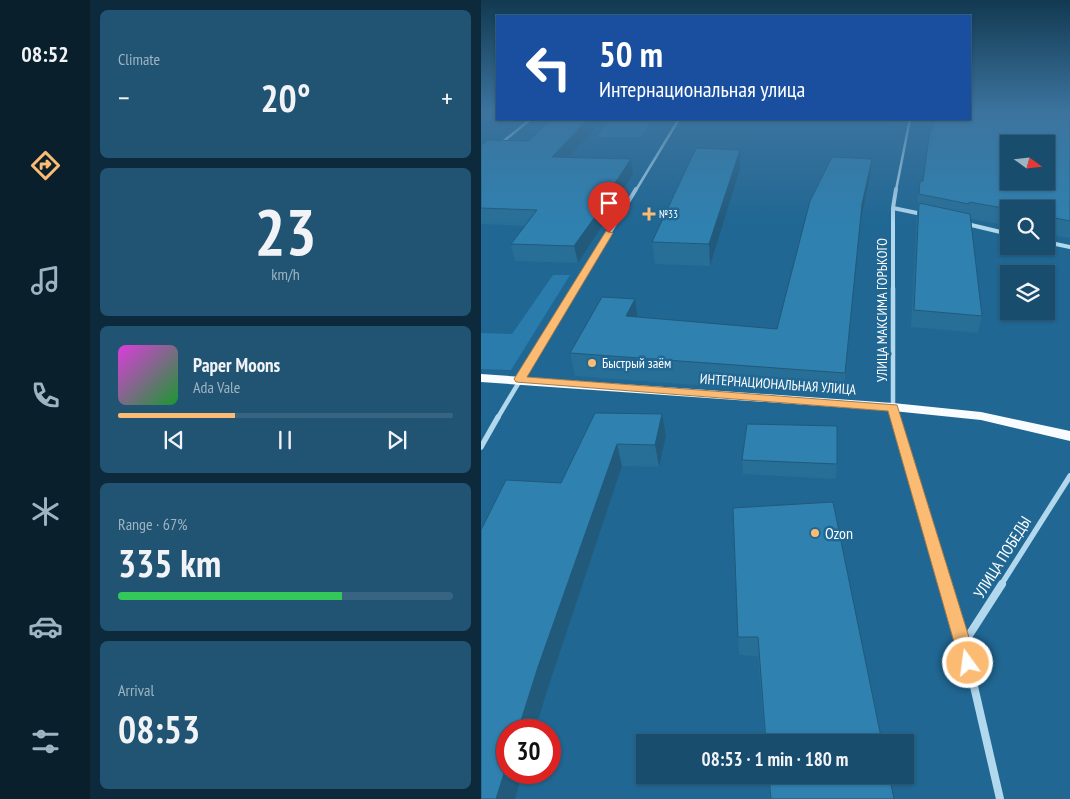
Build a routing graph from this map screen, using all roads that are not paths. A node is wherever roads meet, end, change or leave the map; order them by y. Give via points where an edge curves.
1 (660, 149) edge
2 (903, 149) edge
3 (893, 208) junction
4 (931, 217) edge
5 (960, 223) edge
6 (1000, 232) edge
7 (1055, 244) edge
8 (1070, 247) edge
9 (481, 378) edge
10 (520, 379) junction
11 (893, 407) junction
12 (1070, 436) edge
13 (481, 447) edge
14 (1070, 476) edge
15 (964, 643) junction
16 (1000, 799) edge

1 - 10 street
2 - 3 street, УЛИЦА МАКСИМА ГОРЬКОГО
3 - 4 street
3 - 11 street, УЛИЦА МАКСИМА ГОРЬКОГО
5 - 6 street
7 - 8 street
9 - 10 main road, ИНТЕРНАЦИОНАЛЬНАЯ УЛИЦА
10 - 11 main road, ИНТЕРНАЦИОНАЛЬНАЯ УЛИЦА
10 - 13 street
11 - 12 main road, ИНТЕРНАЦИОНАЛЬНАЯ УЛИЦА via 981,416
11 - 15 street, УЛИЦА МАКСИМА ГОРЬКОГО
14 - 15 street, УЛИЦА ПОБЕДЫ
15 - 16 street

